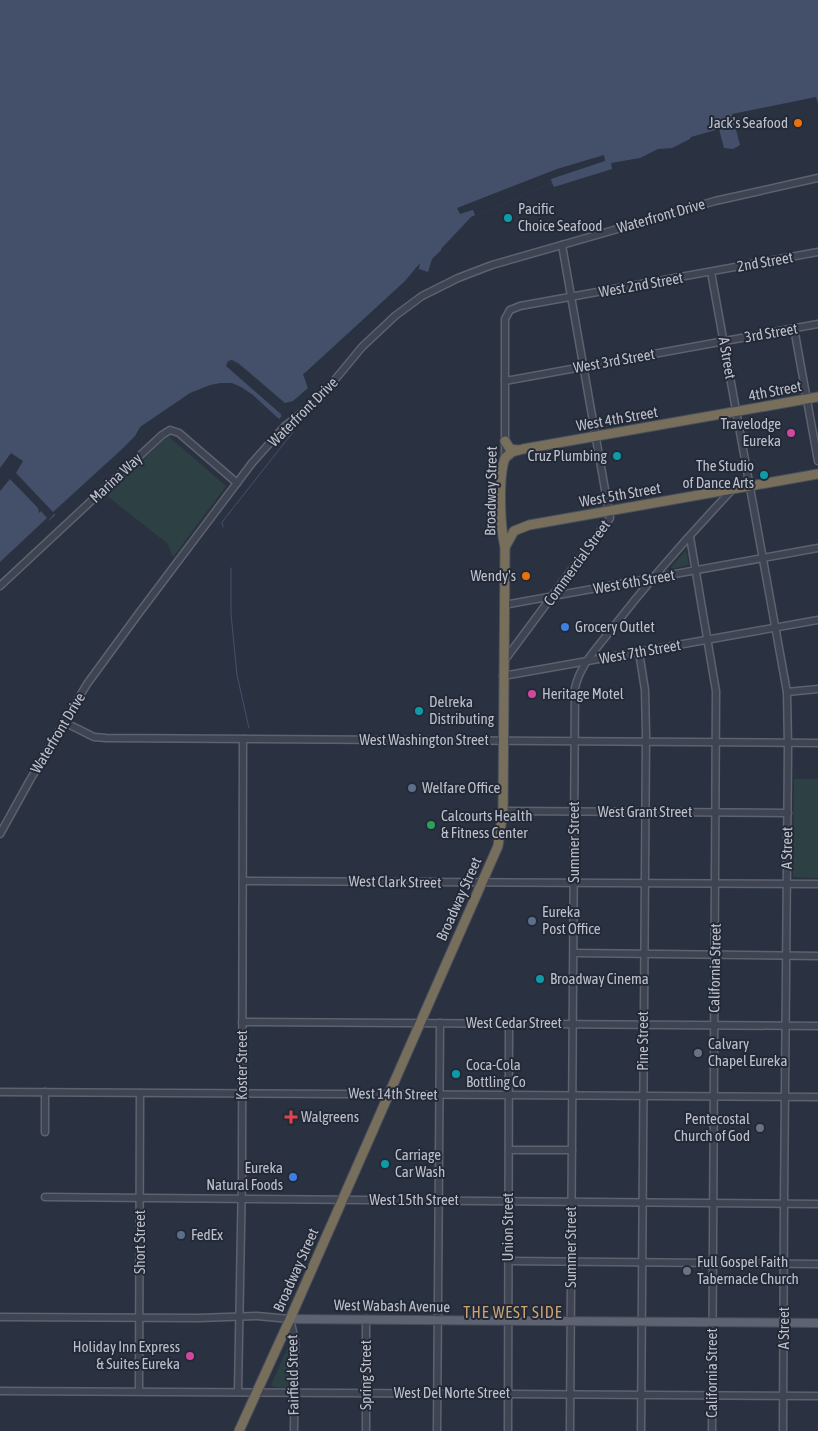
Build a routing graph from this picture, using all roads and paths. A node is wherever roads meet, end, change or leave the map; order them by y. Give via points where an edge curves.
1 (818, 178) edge
2 (562, 244) junction
3 (818, 252) edge
4 (711, 272) junction
5 (571, 298) junction
6 (818, 324) edge
7 (794, 328) junction
8 (724, 341) junction
9 (584, 367) junction
10 (505, 381) junction
11 (818, 396) edge
12 (807, 398) junction
13 (737, 412) junction
14 (597, 436) junction
15 (505, 441) junction
16 (518, 450) junction
17 (505, 458) junction
18 (818, 462) edge
19 (818, 474) edge
20 (237, 483) junction
21 (751, 486) junction
22 (733, 489) junction
23 (502, 503) junction
24 (610, 510) junction
25 (524, 526) junction
26 (690, 537) junction
27 (504, 547) junction
28 (818, 548) edge
29 (764, 558) junction
30 (696, 570) junction
31 (653, 578) junction
32 (0, 586) edge
33 (553, 596) junction
34 (504, 605) junction
35 (818, 620) edge
36 (776, 627) junction
37 (708, 640) junction
38 (639, 652) junction
39 (588, 661) junction
40 (503, 662) junction
41 (503, 676) junction
42 (818, 689) edge
43 (788, 692) junction
44 (64, 722) junction
45 (243, 739) junction
46 (503, 740) junction
47 (574, 741) junction
48 (646, 741) junction
49 (716, 742) junction
50 (788, 742) junction
51 (818, 742) edge
52 (503, 811) junction
53 (574, 811) junction
54 (644, 812) junction
55 (716, 812) junction
56 (788, 813) junction
57 (0, 834) edge
58 (243, 881) junction
59 (482, 883) junction
60 (574, 883) junction
61 (644, 883) junction
62 (715, 884) junction
63 (787, 884) junction
64 (818, 884) edge
65 (574, 953) junction
66 (644, 954) junction
67 (715, 954) junction
68 (786, 955) junction
69 (818, 956) edge
70 (242, 1022) junction
71 (420, 1022) junction
72 (440, 1023) junction
73 (509, 1023) junction
74 (573, 1024) junction
75 (643, 1024) junction
76 (714, 1025) junction
77 (785, 1026) junction
78 (818, 1026) edge
79 (0, 1092) edge
80 (45, 1092) junction
81 (140, 1093) junction
82 (242, 1093) junction
83 (388, 1094) junction
84 (440, 1094) junction
85 (509, 1095) junction
86 (573, 1096) junction
87 (643, 1096) junction
88 (714, 1096) junction
89 (785, 1097) junction
90 (818, 1097) edge
91 (45, 1132) dead end
92 (509, 1150) junction
93 (572, 1150) junction
94 (45, 1197) dead end
95 (140, 1198) junction
96 (241, 1199) junction
97 (341, 1200) junction
98 (439, 1200) junction
99 (508, 1201) junction
100 (571, 1202) junction
101 (643, 1202) junction
102 (713, 1203) junction
103 (784, 1203) junction
104 (818, 1204) edge
105 (508, 1261) junction
106 (571, 1261) junction
107 (642, 1262) junction
108 (713, 1262) junction
109 (784, 1263) junction
110 (818, 1264) edge
111 (0, 1317) edge
112 (140, 1318) junction
113 (239, 1318) junction
114 (290, 1318) junction
115 (366, 1319) junction
116 (438, 1321) junction
117 (508, 1321) junction
118 (570, 1321) junction
119 (642, 1322) junction
120 (712, 1322) junction
121 (784, 1323) junction
122 (818, 1323) edge
123 (0, 1391) edge
124 (139, 1391) junction
125 (238, 1391) junction
126 (257, 1391) junction
127 (294, 1392) junction
128 (366, 1392) junction
129 (438, 1393) junction
130 (508, 1394) junction
131 (570, 1394) junction
132 (641, 1394) junction
133 (712, 1395) junction
134 (784, 1395) junction
135 (818, 1396) edge
136 (239, 1431) edge
137 (294, 1431) edge
138 (366, 1431) edge
139 (437, 1431) edge
140 (508, 1431) edge
141 (570, 1431) edge
142 (641, 1431) edge
143 (712, 1431) edge
144 (783, 1431) edge

1 - 2 street, Waterfront Drive via 715,200
2 - 5 street, Commercial Street
2 - 20 street, Waterfront Drive via 458,278 406,307 362,347 319,398 285,426
3 - 4 street, 2nd Street
4 - 5 street, West 2nd Street
4 - 8 street, A Street
5 - 9 street, Commercial Street
5 - 10 street, Broadway Street via 516,307 508,312 504,319
6 - 7 street, 3rd Street
7 - 8 street, 3rd Street
7 - 12 street
8 - 9 street, West 3rd Street
8 - 13 street, A Street
9 - 10 street, West 3rd Street
9 - 14 street, Commercial Street
10 - 15 street, Broadway Street
11 - 12 highway, 4th Street
12 - 13 highway, 4th Street
12 - 18 street
13 - 14 highway, West 4th Street
13 - 21 street, A Street
14 - 16 highway, West 4th Street
14 - 24 street, Commercial Street
15 - 16 highway via 510,448
15 - 17 street, Broadway Street
16 - 17 highway, West 4th Street
17 - 23 highway, Broadway Street
19 - 21 highway, West 5th Street
20 - 32 street, Marina Way via 179,433 170,430
20 - 44 street, Waterfront Drive via 104,661
21 - 22 highway, West 5th Street
21 - 29 street, A Street
22 - 24 highway, West 5th Street
22 - 26 street, Summer Street
23 - 25 highway via 510,524
23 - 27 highway, Broadway Street
24 - 25 highway, West 5th Street
24 - 33 street, Commercial Street via 610,520
25 - 27 highway via 514,531
26 - 30 street, California Street
26 - 31 street, Summer Street
27 - 34 highway, Broadway Street
28 - 29 street, West 6th Street
29 - 30 street, West 6th Street
29 - 36 street, A Street
30 - 31 street, West 6th Street
30 - 37 street, California Street
31 - 33 street, West 6th Street
31 - 39 street, Summer Street
33 - 34 street, West 6th Street
33 - 40 street, Commercial Street
34 - 40 highway, Broadway Street
35 - 36 street, West 7th Street
36 - 37 street, West 7th Street
36 - 43 street, A Street
37 - 38 street, West 7th Street
37 - 49 street, California Street via 716,691
38 - 39 street, West 7th Street
38 - 48 street, Pine Street via 645,690
39 - 41 street, West 7th Street
39 - 47 street, Summer Street via 575,688
40 - 41 highway, Broadway Street
41 - 46 highway, Broadway Street
42 - 43 street
43 - 50 street, A Street
44 - 45 street, West Washington Street via 94,737
44 - 57 street, Waterfront Drive
45 - 46 street, West Washington Street
45 - 58 street, Koster Street
46 - 47 street, West Washington Street
46 - 52 highway, Broadway Street
47 - 48 street, West Washington Street
47 - 53 street, Summer Street
48 - 49 street, West Washington Street
48 - 54 street, Pine Street
49 - 50 street, West Washington Street
49 - 55 street, California Street
50 - 51 street, West Washington Street
50 - 56 street, A Street
52 - 53 street, West Grant Street
52 - 59 highway, Broadway Street via 498,846
53 - 54 street, West Grant Street
53 - 60 street, Summer Street
54 - 55 street, West Grant Street
54 - 61 street, Pine Street
55 - 56 street, West Grant Street
55 - 62 street, California Street
56 - 63 street, A Street
58 - 59 street, West Clark Street
58 - 70 street, Koster Street
59 - 60 street, West Clark Street
59 - 71 highway, Broadway Street
60 - 61 street, West Clark Street
60 - 65 street, Summer Street
61 - 62 street, West Clark Street
61 - 66 street, Pine Street
62 - 63 street, West Clark Street
62 - 67 street, California Street
63 - 64 street, West Clark Street
63 - 68 street, A Street
65 - 66 street
65 - 74 street, Summer Street
66 - 67 street
66 - 75 street, Pine Street
67 - 68 street
67 - 76 street, California Street
68 - 69 street
68 - 77 street, A Street
70 - 71 street, West Cedar Street
70 - 82 street, Koster Street
71 - 72 street, West Cedar Street
71 - 83 highway, Broadway Street
72 - 73 street, West Cedar Street
72 - 84 street
73 - 74 street, West Cedar Street
73 - 85 street, Union Street
74 - 75 street, West Cedar Street
74 - 86 street, Summer Street
75 - 76 street, West Cedar Street
75 - 87 street, Pine Street
76 - 77 street, West Cedar Street
76 - 88 street, California Street
77 - 78 street, West Cedar Street
77 - 89 street, A Street
79 - 80 street, West 14th Street
80 - 81 street, West 14th Street
80 - 91 street
81 - 82 street, West 14th Street
81 - 95 street, Short Street
82 - 83 street, West 14th Street
82 - 96 street, Koster Street
83 - 84 street, West 14th Street
83 - 97 highway, Broadway Street
84 - 85 street, West 14th Street
84 - 98 street
85 - 86 street, West 14th Street
85 - 92 street, Union Street
86 - 87 street, West 14th Street
86 - 93 street, Summer Street
87 - 88 street, West 14th Street
87 - 101 street, Pine Street
88 - 89 street, West 14th Street
88 - 102 street, California Street
89 - 90 street, West 14th Street
89 - 103 street, A Street
92 - 93 street
92 - 99 street, Union Street
93 - 100 street, Summer Street
94 - 95 street, West 15th Street
95 - 96 street, West 15th Street
95 - 112 street, Short Street
96 - 97 street, West 15th Street
96 - 113 street, Koster Street
97 - 98 street, West 15th Street
97 - 114 highway, Broadway Street
98 - 99 street, West 15th Street
98 - 116 street
99 - 100 street, West 15th Street
99 - 105 street, Union Street
100 - 101 street, West 15th Street
100 - 106 street, Summer Street
101 - 102 street, West 15th Street
101 - 107 street, Pine Street
102 - 103 street, West 15th Street
102 - 108 street, California Street
103 - 104 street, West 15th Street
103 - 109 street, A Street
105 - 106 street
105 - 117 street, Union Street
106 - 107 street
106 - 118 street, Summer Street
107 - 108 street
107 - 119 street, Pine Street
108 - 109 street
108 - 120 street, California Street
109 - 110 street
109 - 121 street, A Street
111 - 112 street, West Wabash Avenue
112 - 113 street, West Wabash Avenue
112 - 124 street, Short Street
113 - 114 street, West Wabash Avenue
113 - 125 street, Koster Street
114 - 115 main road, West Wabash Avenue
114 - 126 highway, Broadway Street
114 - 127 street, Fairfield Street via 295,1340
115 - 116 main road, West Wabash Avenue
115 - 128 street, Spring Street
116 - 117 main road, West Wabash Avenue
116 - 129 street
117 - 118 main road, West Wabash Avenue
117 - 130 street, Union Street
118 - 119 main road, West Wabash Avenue
118 - 131 street, Summer Street
119 - 120 main road, West Wabash Avenue
119 - 132 street, Pine Street
120 - 121 main road, West Wabash Avenue
120 - 133 street, California Street
121 - 122 main road, West Wabash Avenue
121 - 134 street, A Street
123 - 124 street, West Del Norte Street
124 - 125 street, West Del Norte Street
125 - 126 street, West Del Norte Street
126 - 127 street, West Del Norte Street
126 - 136 highway, Broadway Street
127 - 128 street, West Del Norte Street
127 - 137 street, Fairfield Street
128 - 129 street, West Del Norte Street
128 - 138 street, Spring Street
129 - 130 street, West Del Norte Street
129 - 139 street
130 - 131 street, West Del Norte Street
130 - 140 street, Union Street
131 - 132 street, West Del Norte Street
131 - 141 street, Summer Street
132 - 133 street, West Del Norte Street
132 - 142 street, Pine Street
133 - 134 street, West Del Norte Street
133 - 143 street, California Street
134 - 135 street, West Del Norte Street
134 - 144 street, A Street

